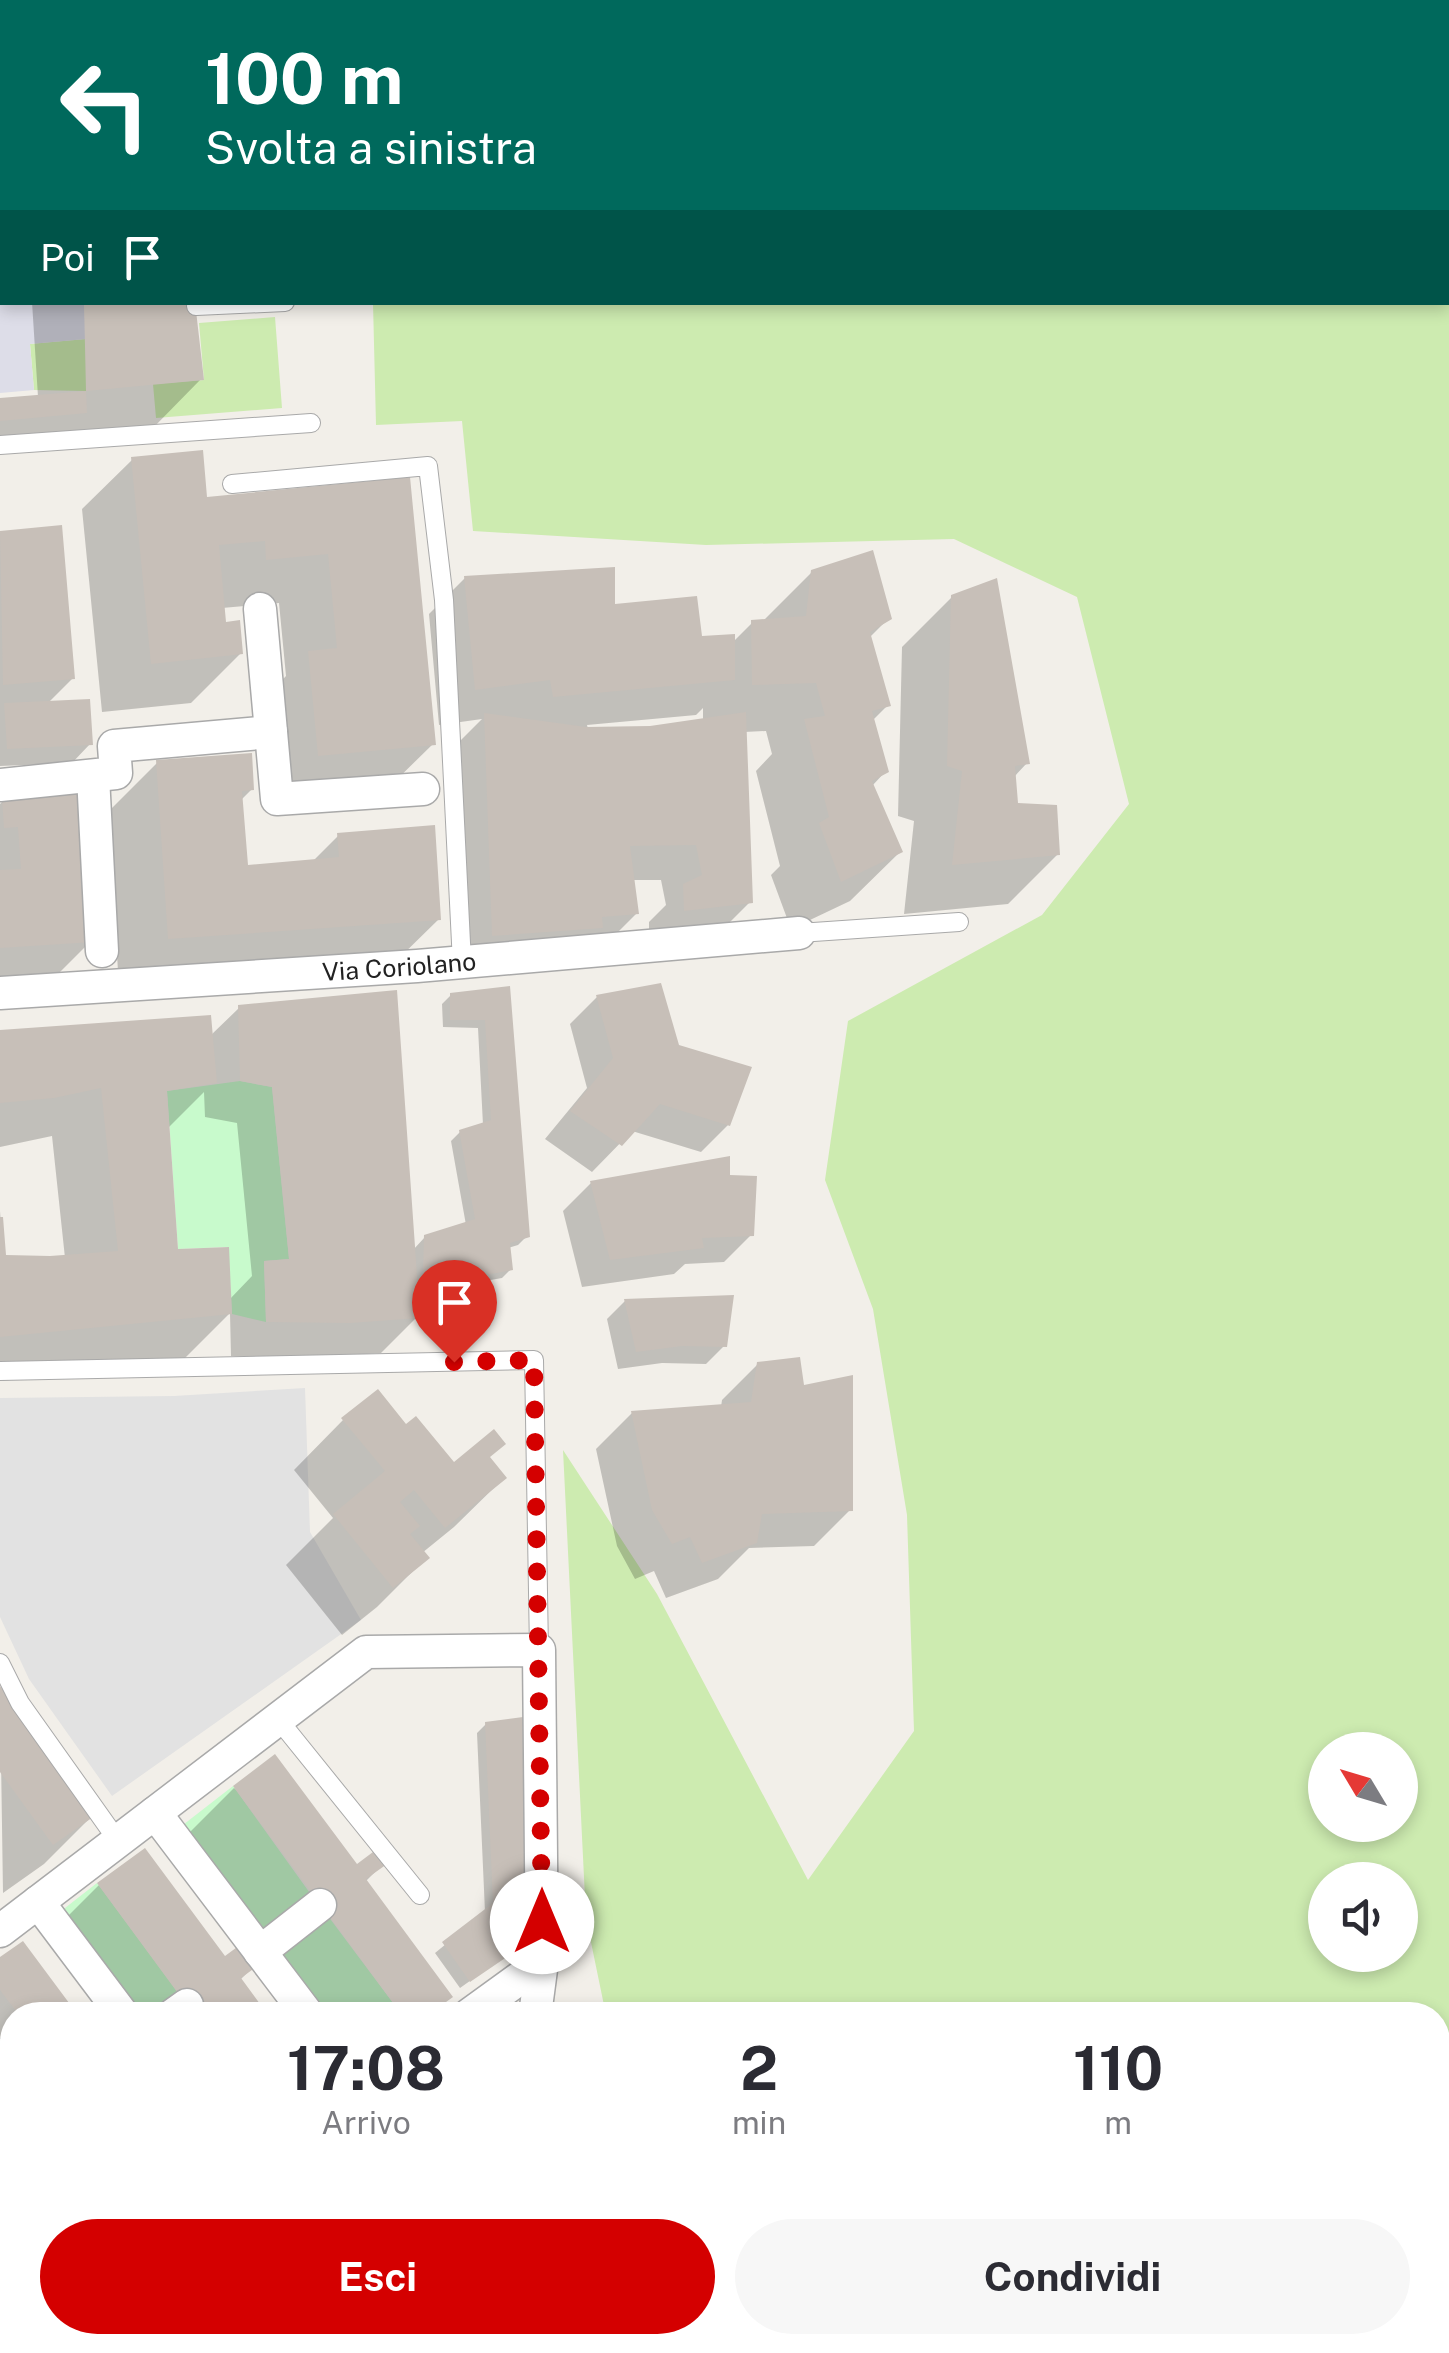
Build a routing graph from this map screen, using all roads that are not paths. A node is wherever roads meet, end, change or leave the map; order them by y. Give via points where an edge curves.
1 (218, 305) edge
2 (196, 306) dead end
3 (311, 423) dead end
4 (0, 445) edge
5 (232, 484) dead end
6 (260, 609) dead end
7 (271, 732) junction
8 (93, 776) junction
9 (0, 785) edge
10 (423, 789) dead end
11 (959, 922) dead end
12 (799, 933) joint
13 (102, 950) dead end
14 (462, 962) junction
15 (0, 993) edge
16 (0, 1371) edge
17 (539, 1650) junction
18 (0, 1663) edge
19 (278, 1718) junction
20 (155, 1813) junction
21 (118, 1841) junction
22 (420, 1894) dead end
23 (38, 1902) junction
24 (320, 1905) dead end
25 (0, 1931) edge
26 (260, 1952) junction
27 (542, 1962) junction
28 (114, 2002) edge
29 (298, 2002) edge
30 (488, 2002) edge
31 (537, 2002) edge

1 - 2 lane
3 - 4 lane
5 - 14 lane via 428,466 444,600
6 - 7 street
7 - 8 street via 114,746 116,773
7 - 10 street via 277,799
8 - 9 street
8 - 13 street
11 - 12 lane
12 - 14 street, Via Coriolano
14 - 15 street, Via Coriolano
16 - 17 lane via 534,1360
17 - 19 street via 366,1652
17 - 27 street
18 - 21 lane via 20,1703
19 - 20 street
19 - 22 lane
20 - 21 street
20 - 26 street
21 - 23 street
23 - 25 street
23 - 28 street
24 - 26 street
26 - 29 street
27 - 30 street
27 - 31 street

